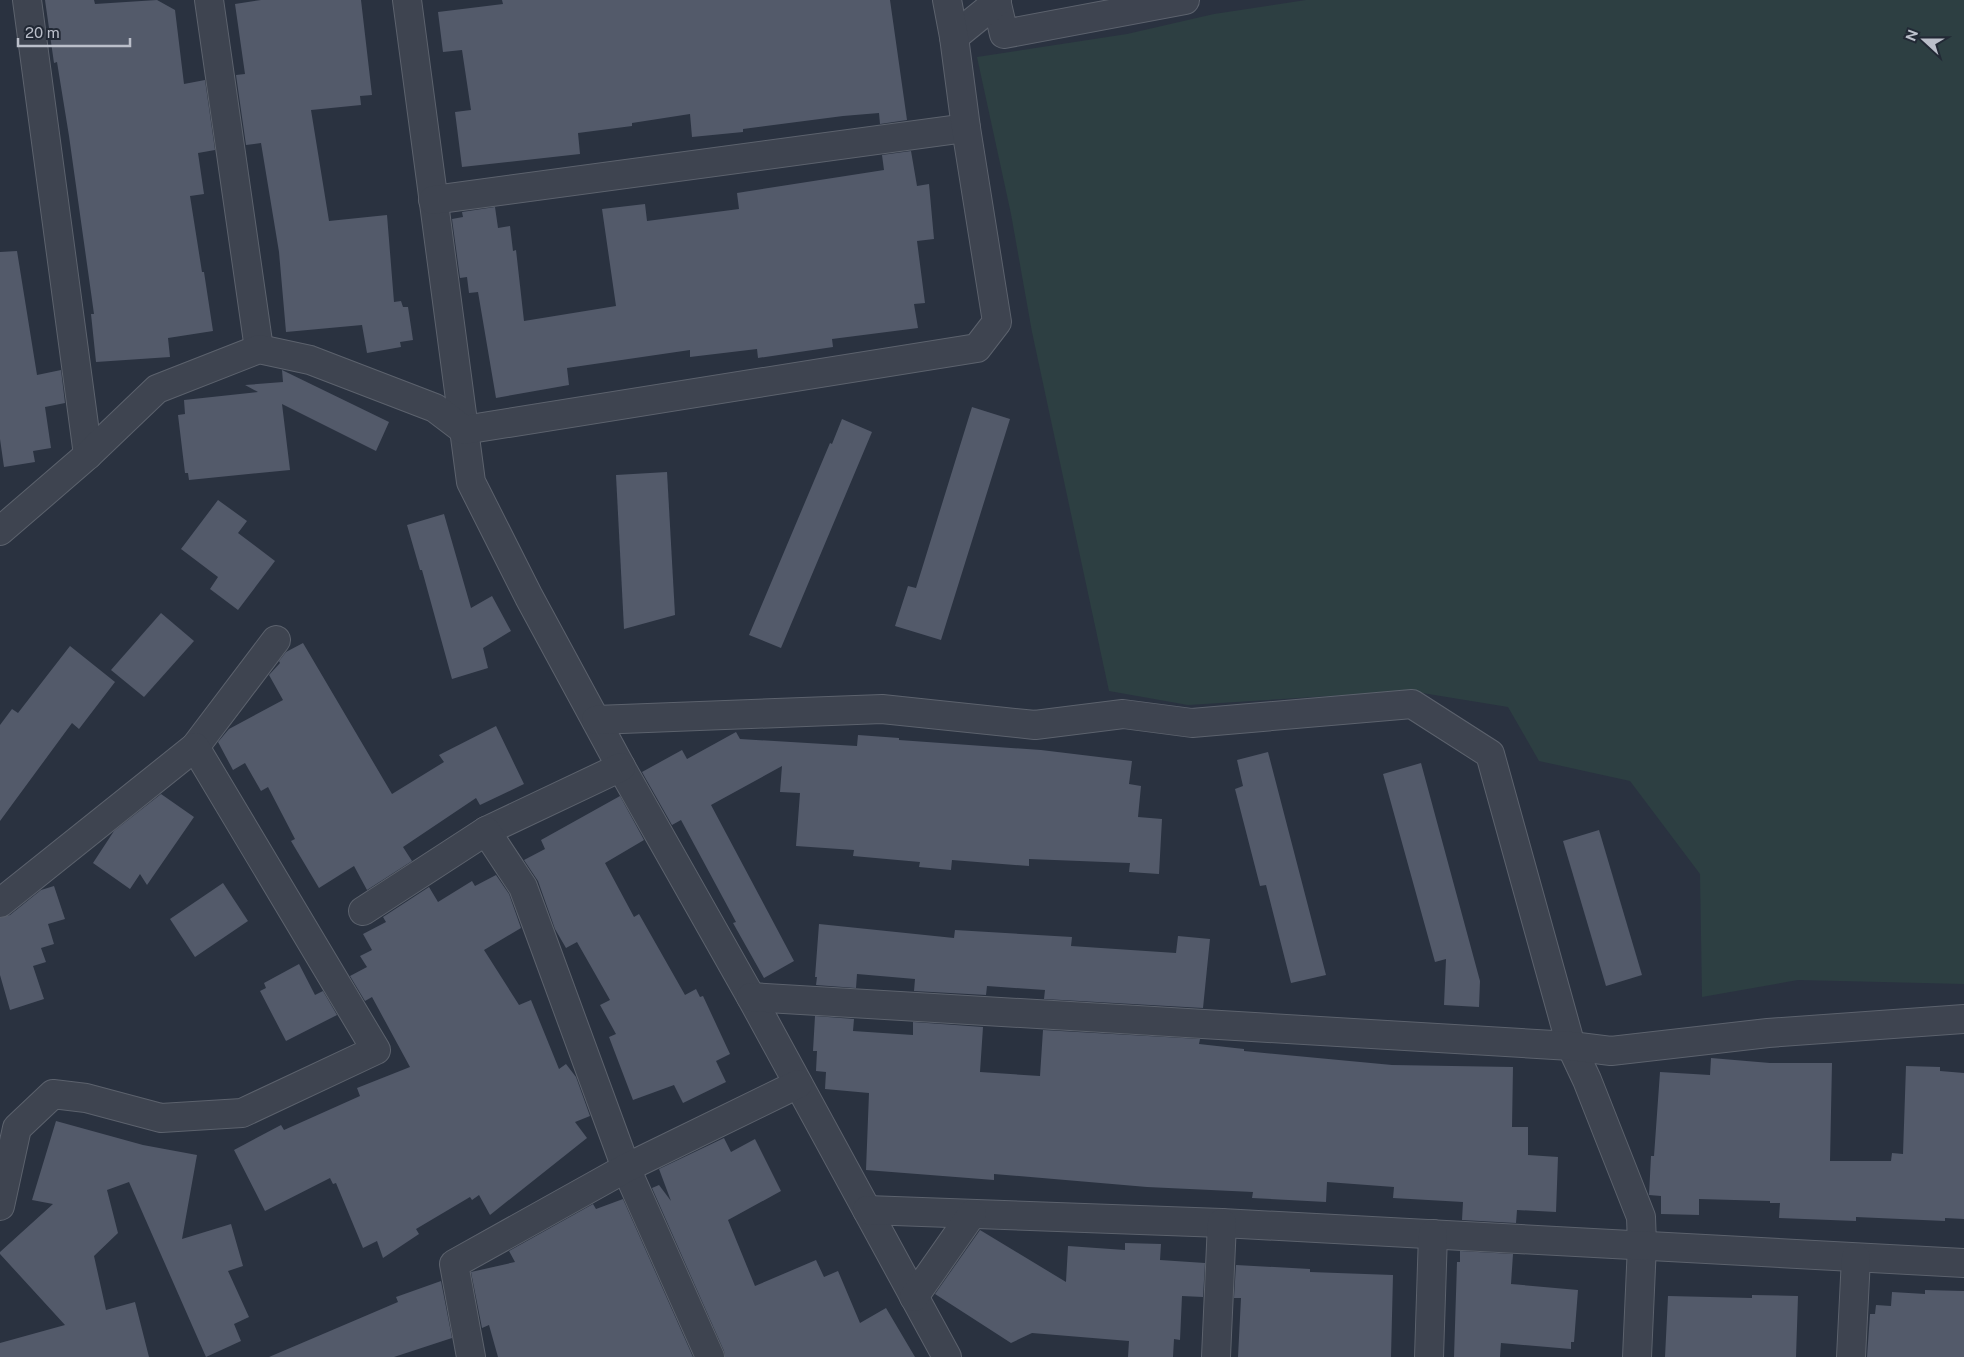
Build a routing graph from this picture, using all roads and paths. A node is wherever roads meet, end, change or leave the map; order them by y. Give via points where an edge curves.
1 (27, 0) edge
2 (209, 0) edge
3 (407, 0) edge
4 (947, 0) edge
5 (1184, 0) edge
6 (997, 1) edge
7 (954, 37) junction
8 (966, 128) junction
9 (433, 200) junction
10 (259, 349) junction
11 (464, 430) junction
12 (88, 455) junction
13 (0, 531) edge
14 (276, 640) dead end
15 (596, 720) junction
16 (195, 747) junction
17 (622, 768) junction
18 (486, 832) junction
19 (0, 904) edge
20 (362, 911) dead end
21 (751, 997) junction
22 (1964, 1018) edge
23 (1571, 1046) junction
24 (798, 1084) junction
25 (626, 1168) junction
26 (0, 1206) edge
27 (867, 1210) junction
28 (972, 1214) junction
29 (1222, 1223) junction
30 (1433, 1234) junction
31 (1642, 1245) junction
32 (1856, 1258) junction
33 (1964, 1263) edge
34 (914, 1297) junction
35 (471, 1357) edge
36 (710, 1357) edge
37 (947, 1357) edge
38 (1216, 1357) edge
39 (1429, 1357) edge
40 (1637, 1357) edge
41 (1851, 1357) edge

1 - 12 street
2 - 10 street
3 - 9 street
4 - 7 street
5 - 6 street via 1004,34
6 - 7 street
7 - 8 street
8 - 9 street
8 - 11 street via 996,322 977,348
9 - 11 street
10 - 11 street via 310,360 435,408
10 - 12 street via 157,389
11 - 15 street via 471,482
12 - 13 street
14 - 16 street
15 - 17 street
15 - 23 street via 882,708 1035,725 1123,714 1192,723 1412,704 1490,754
16 - 19 street
16 - 26 street via 376,1050 242,1113 161,1118 86,1098 53,1094 17,1128
17 - 18 street
17 - 21 street
18 - 20 street
18 - 25 street via 523,887
21 - 23 street
21 - 24 street
22 - 23 street via 1768,1032 1611,1051
23 - 31 street via 1641,1217
24 - 25 street
24 - 27 street
25 - 35 street via 454,1264
25 - 36 street
27 - 28 street
27 - 34 street
28 - 29 street
28 - 34 street
29 - 30 street
29 - 38 street
30 - 31 street
30 - 39 street
31 - 32 street
31 - 40 street
32 - 33 street
32 - 41 street
34 - 37 street

